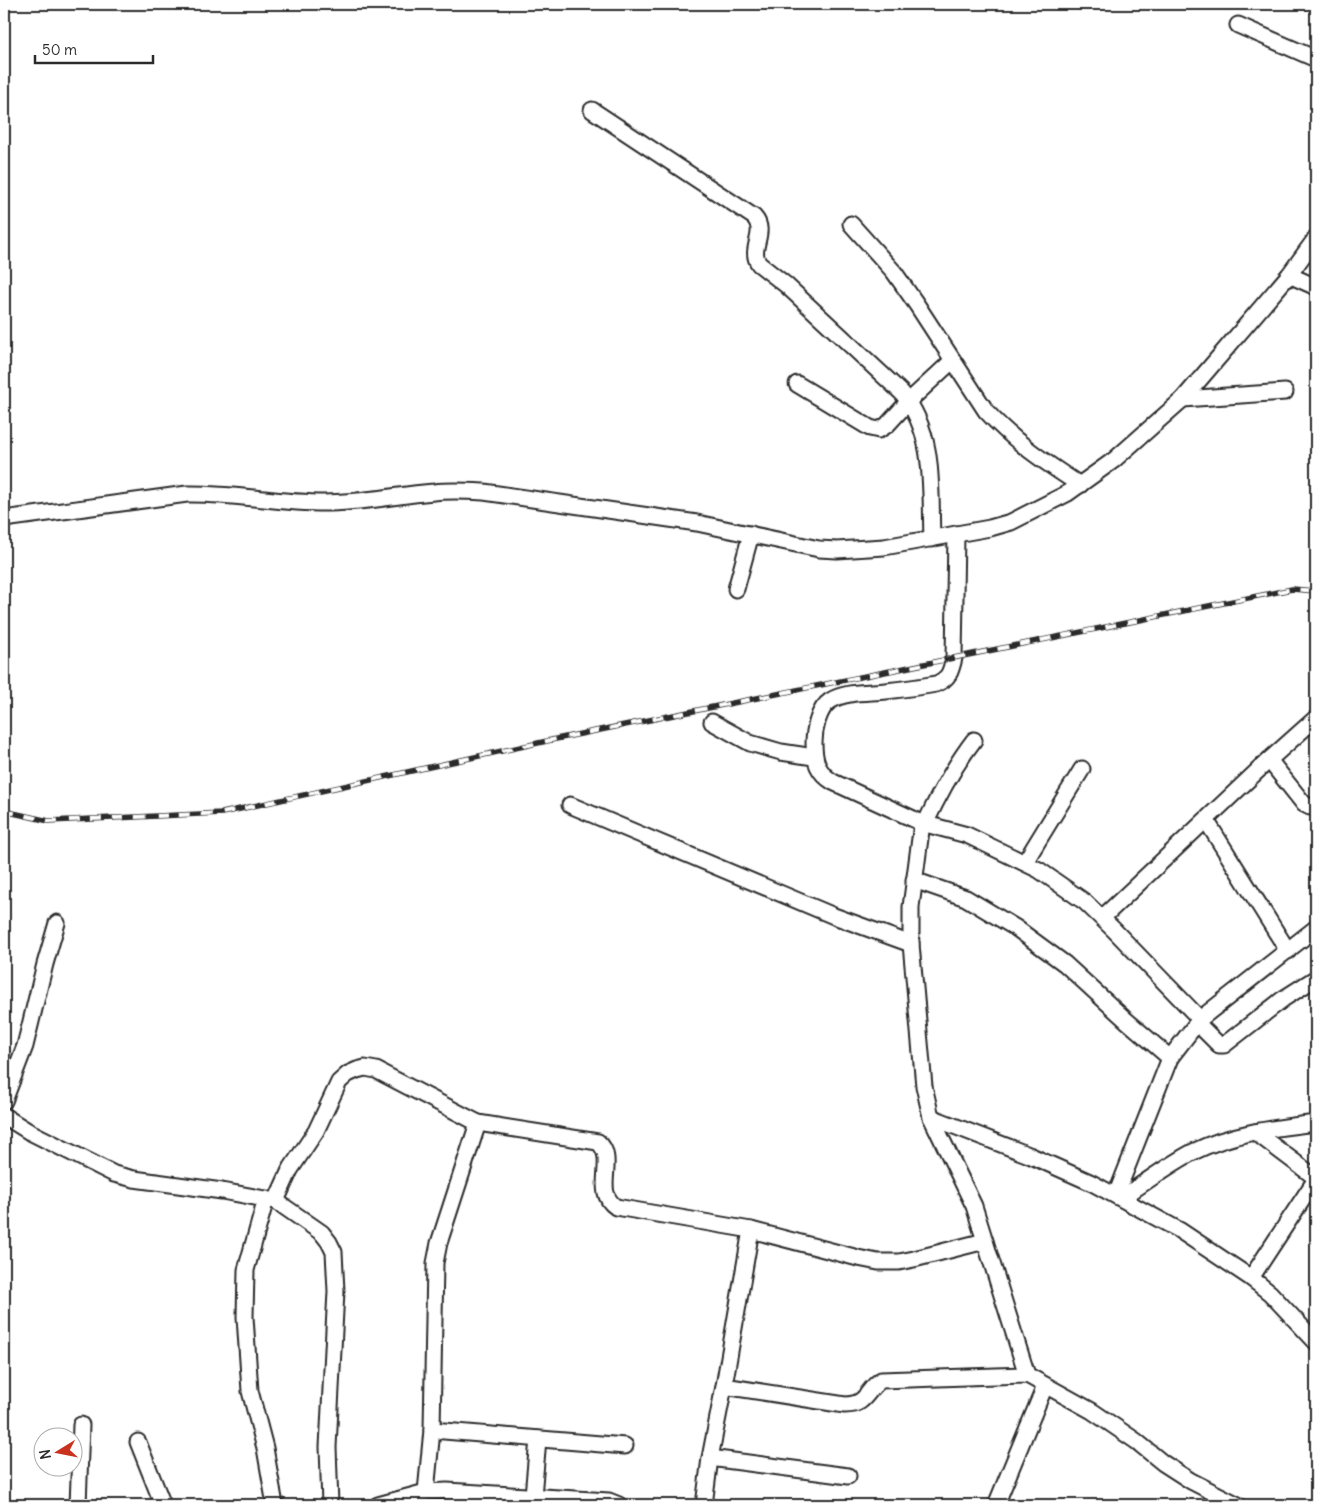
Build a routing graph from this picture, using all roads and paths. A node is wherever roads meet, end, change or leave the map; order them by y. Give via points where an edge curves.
1 (1238, 24) dead end
2 (1316, 59) edge
3 (592, 110) dead end
4 (851, 224) dead end
5 (1316, 238) edge
6 (1289, 275) junction
7 (1316, 288) edge
8 (952, 361) junction
9 (798, 384) dead end
10 (1285, 392) dead end
11 (1183, 399) junction
12 (909, 401) junction
13 (1080, 485) junction
14 (4, 519) edge
15 (751, 534) junction
16 (956, 534) junction
17 (932, 539) junction
18 (736, 589) dead end
19 (1316, 718) edge
20 (712, 722) dead end
21 (974, 740) dead end
22 (814, 757) junction
23 (1269, 760) junction
24 (1082, 769) dead end
25 (570, 805) dead end
26 (1316, 805) edge
27 (1206, 820) junction
28 (923, 824) junction
29 (1025, 862) junction
30 (914, 880) junction
31 (1102, 918) junction
32 (57, 923) dead end
33 (1315, 934) edge
34 (910, 944) junction
35 (1288, 951) junction
36 (1316, 978) edge
37 (1198, 1021) junction
38 (1170, 1058) junction
39 (4, 1101) edge
40 (4, 1116) edge
41 (931, 1117) junction
42 (478, 1123) junction
43 (1316, 1123) edge
44 (1255, 1132) junction
45 (1316, 1179) edge
46 (1119, 1197) junction
47 (271, 1200) junction
48 (751, 1230) junction
49 (985, 1241) junction
50 (1251, 1278) junction
51 (1316, 1342) edge
52 (1027, 1375) junction
53 (724, 1386) junction
54 (1045, 1386) junction
55 (80, 1425) dead end
56 (432, 1430) junction
57 (538, 1439) junction
58 (138, 1442) dead end
59 (625, 1446) dead end
60 (710, 1458) junction
61 (848, 1476) dead end
62 (426, 1492) junction
63 (533, 1496) junction
64 (78, 1505) edge
65 (163, 1505) edge
66 (275, 1505) edge
67 (330, 1505) edge
68 (378, 1505) edge
69 (619, 1505) edge
70 (704, 1505) edge
71 (996, 1505) edge
72 (1238, 1505) edge

1 - 2 street
3 - 12 street via 754,217 760,227 756,261 786,285
4 - 8 street via 894,272
5 - 6 street
6 - 7 street
6 - 11 street
8 - 12 street
8 - 13 street via 998,424 1036,457
9 - 12 street via 875,430 884,428
10 - 11 street
11 - 13 street via 1114,460
12 - 17 street via 928,450
13 - 16 street via 1011,522
14 - 15 street via 187,494 213,493 322,503 365,501 435,491 484,492
15 - 17 street via 837,550
15 - 18 street
16 - 17 street
16 - 22 street via 951,673 936,684 846,695 830,701 821,711 814,738
19 - 23 street
20 - 22 street via 759,746
21 - 28 street via 952,771
22 - 28 street via 827,778
23 - 26 street via 1304,804
23 - 27 street
24 - 29 street
25 - 34 street via 834,916
27 - 31 street
27 - 35 street
28 - 29 street via 967,835
28 - 30 street
29 - 31 street via 1086,902
30 - 34 street
30 - 38 street via 966,898 1016,928 1065,964
31 - 37 street
32 - 39 street via 25,1046
33 - 35 street
34 - 41 street via 922,1069
35 - 37 street
36 - 37 street via 1224,1045 1219,1045
37 - 38 street
38 - 46 street
40 - 47 street via 114,1174
41 - 46 street
41 - 49 street via 974,1206
42 - 47 street via 376,1070 357,1070 339,1082 316,1130
42 - 48 street via 598,1142 606,1154 604,1185 607,1198 616,1207
42 - 56 street via 435,1263
43 - 44 street
44 - 45 street
44 - 46 street via 1193,1152
45 - 50 street
46 - 50 street via 1179,1230
47 - 66 street via 246,1270 245,1317 250,1391
47 - 67 street via 322,1233 334,1252 336,1291 328,1447
48 - 49 street via 878,1262 899,1262
48 - 53 street
49 - 52 street
50 - 51 street via 1270,1293
52 - 53 street via 881,1380 872,1386 861,1402 854,1405
52 - 54 street
53 - 60 street
54 - 71 street
54 - 72 street via 1092,1410 1163,1463
55 - 64 street
56 - 57 street
56 - 62 street
57 - 59 street
57 - 63 street
58 - 65 street
60 - 61 street
60 - 70 street
62 - 63 street
62 - 68 street
63 - 69 street

